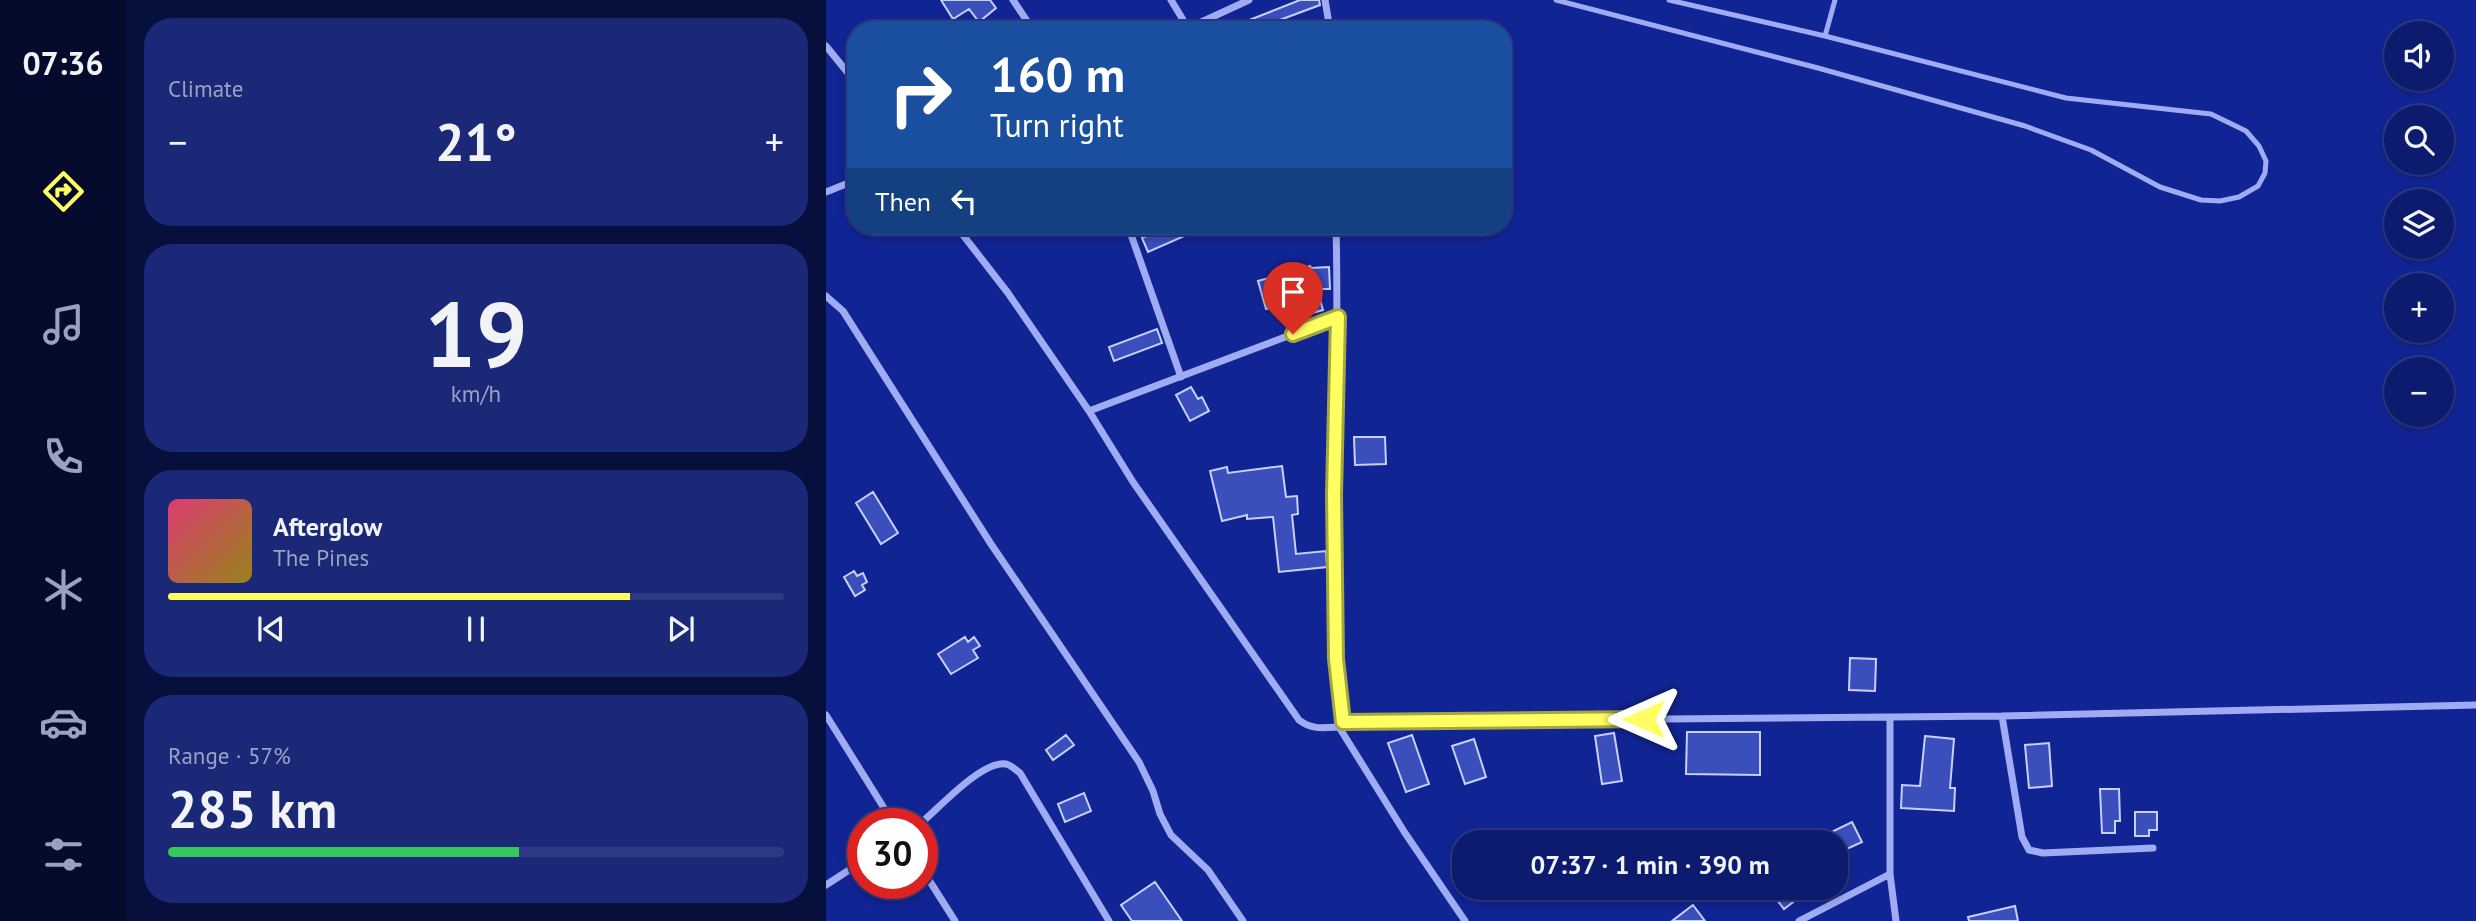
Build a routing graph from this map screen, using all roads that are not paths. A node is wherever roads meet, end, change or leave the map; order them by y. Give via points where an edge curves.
1 (1013, 0) edge
2 (1171, 0) edge
3 (1249, 0) edge
4 (1325, 0) edge
5 (1556, 0) edge
6 (1669, 0) edge
7 (1835, 0) edge
8 (1027, 21) edge
9 (1182, 21) edge
10 (1203, 21) edge
11 (1329, 21) edge
12 (1825, 36) junction
13 (826, 46) edge
14 (847, 72) edge
15 (847, 184) edge
16 (826, 192) edge
17 (963, 235) edge
18 (1131, 235) edge
19 (1336, 235) edge
20 (826, 296) edge
21 (1338, 317) junction
22 (1181, 377) junction
23 (1089, 411) junction
24 (2476, 705) edge
25 (826, 715) edge
26 (2002, 716) junction
27 (1890, 717) junction
28 (1341, 724) junction
29 (884, 808) edge
30 (938, 808) edge
31 (2153, 848) dead end
32 (847, 871) edge
33 (1890, 874) junction
34 (826, 885) edge
35 (938, 894) edge
36 (955, 921) edge
37 (1109, 921) edge
38 (1243, 921) edge
39 (1465, 921) edge
40 (1800, 921) edge
41 (1896, 921) edge

1 - 8 street
2 - 9 street
3 - 10 street
4 - 11 street
5 - 12 lane via 2025,126 2091,150 2160,187 2201,200 2239,197 2258,186 2265,173 2266,161 2246,131 2211,114 2066,99
6 - 12 lane
7 - 12 lane
13 - 14 street
15 - 16 street
17 - 23 street
18 - 22 street
19 - 21 street
20 - 38 street via 843,311 991,544 1139,762 1171,835 1208,870
21 - 22 street
21 - 28 street via 1334,495
22 - 23 street
23 - 28 street via 1133,482 1299,720 1325,730
24 - 26 street
25 - 29 street
26 - 27 street
26 - 31 street via 2022,837 2029,850
27 - 28 street
27 - 33 street
28 - 39 street via 1405,833
30 - 37 street via 982,770 1008,764 1020,773
32 - 34 street
33 - 40 street
33 - 41 street
35 - 36 street

